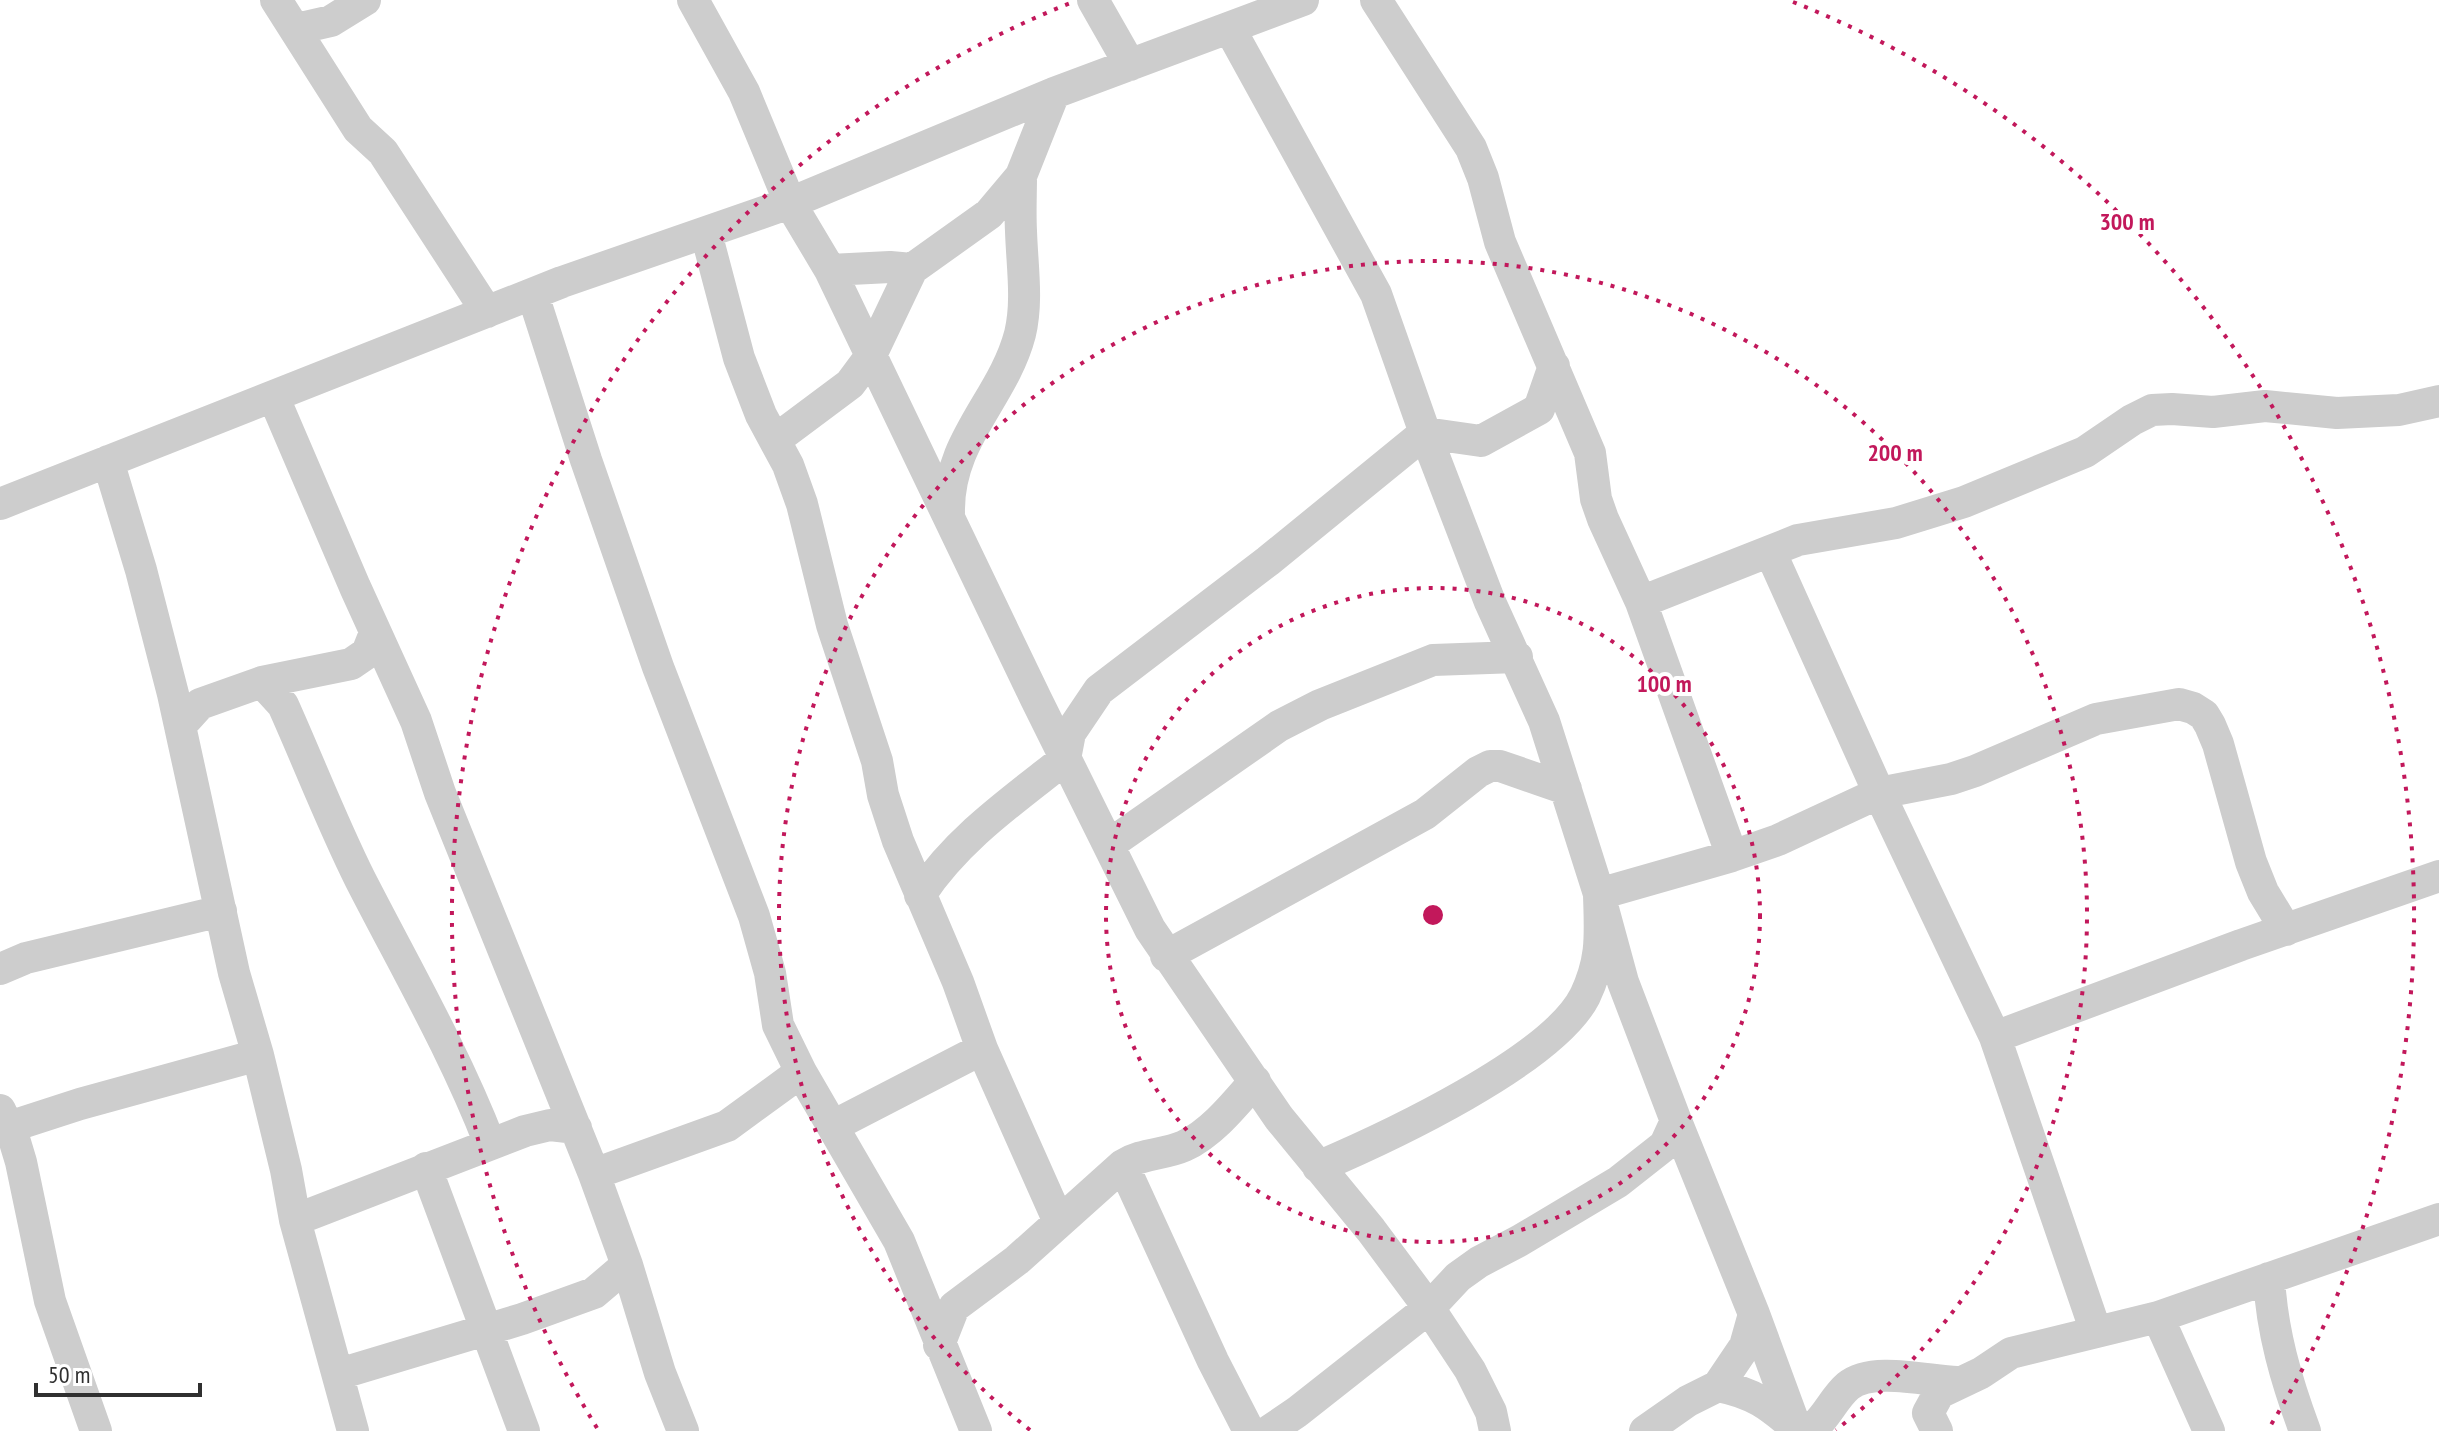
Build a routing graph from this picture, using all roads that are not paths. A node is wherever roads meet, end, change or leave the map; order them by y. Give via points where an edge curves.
1 (276, 0) edge
2 (365, 0) edge
3 (693, 0) edge
4 (1093, 0) edge
5 (1376, 0) edge
6 (1283, 3) edge
7 (296, 29) junction
8 (1230, 29) junction
9 (1130, 65) junction
10 (1054, 93) junction
11 (1021, 176) junction
12 (790, 203) junction
13 (706, 233) junction
14 (912, 269) junction
15 (830, 270) junction
16 (533, 295) junction
17 (487, 312) junction
18 (870, 357) junction
19 (1554, 366) junction
20 (274, 398) junction
21 (2439, 401) edge
22 (1425, 433) junction
23 (775, 440) junction
24 (108, 461) junction
25 (0, 504) edge
26 (949, 513) junction
27 (1770, 551) junction
28 (1641, 602) junction
29 (375, 633) junction
30 (1517, 657) junction
31 (272, 694) junction
32 (184, 708) junction
33 (1065, 759) junction
34 (1566, 789) junction
35 (1879, 793) junction
36 (1110, 844) junction
37 (1732, 856) junction
38 (2439, 876) edge
39 (1599, 894) junction
40 (920, 895) junction
41 (221, 911) junction
42 (2286, 930) junction
43 (1166, 956) junction
44 (0, 969) edge
45 (1995, 1037) junction
46 (982, 1049) junction
47 (258, 1055) junction
48 (801, 1072) junction
49 (1255, 1081) junction
50 (4, 1119) edge
51 (833, 1126) junction
52 (576, 1128) junction
53 (1677, 1139) junction
54 (490, 1144) junction
55 (1123, 1165) junction
56 (1318, 1167) junction
57 (426, 1168) junction
58 (594, 1174) junction
59 (2439, 1219) edge
60 (295, 1220) junction
61 (1059, 1222) junction
62 (627, 1265) junction
63 (2269, 1278) junction
64 (1429, 1308) junction
65 (1754, 1314) junction
66 (2158, 1317) junction
67 (485, 1329) junction
68 (2096, 1332) junction
69 (939, 1345) junction
70 (339, 1374) junction
71 (1957, 1382) junction
72 (1718, 1386) junction
73 (671, 1427) edge
74 (1797, 1429) edge
75 (96, 1431) edge
76 (353, 1431) edge
77 (524, 1431) edge
78 (976, 1431) edge
79 (1249, 1431) edge
80 (1269, 1431) edge
81 (1495, 1431) edge
82 (1645, 1431) edge
83 (1937, 1431) edge
84 (2209, 1431) edge
85 (2305, 1431) edge

1 - 7 street
2 - 7 street via 331,21
3 - 12 street via 744,92
4 - 9 street
5 - 19 street via 1471,148 1500,242
6 - 8 street
7 - 17 street via 353,122 383,152
8 - 9 street
8 - 22 street via 1376,294
9 - 10 street
10 - 11 street
10 - 12 street
11 - 14 street via 989,214
11 - 26 street via 1020,332 954,467
12 - 13 street
12 - 15 street
13 - 16 street
13 - 23 street via 739,358
14 - 15 street
14 - 18 street
15 - 18 street
16 - 17 street
16 - 48 street via 658,667 754,916 778,1025
17 - 20 street
18 - 23 street via 843,391
18 - 26 street
19 - 22 street via 1539,409 1481,441
19 - 28 street via 1590,453 1603,519
20 - 24 street
20 - 29 street
21 - 27 street via 2399,410 2337,413 2265,406 2213,412 2152,410 2085,452 1964,502
22 - 30 street via 1490,602
22 - 33 street via 1099,690 1070,733
23 - 40 street via 802,504 883,795
24 - 25 street
24 - 32 street
26 - 33 street
27 - 28 street
27 - 35 street
28 - 37 street
29 - 31 street via 367,653 351,664 297,675
29 - 52 street via 416,721 440,793
30 - 34 street
30 - 36 street via 1433,660 1320,705 1279,726
31 - 32 street
31 - 54 street via 438,1025
32 - 41 street
33 - 36 street
33 - 40 street via 973,832
34 - 39 street
34 - 43 street via 1490,766 1425,814
35 - 37 street
35 - 42 street via 1975,771 2096,719 2179,704 2193,708 2204,715 2218,744 2251,862
35 - 45 street
36 - 43 street
37 - 39 street
38 - 42 street
39 - 53 street
39 - 56 street via 1600,957 1584,998 1563,1025 1519,1060 1401,1131
40 - 46 street
41 - 44 street via 26,958
41 - 47 street
42 - 45 street
43 - 49 street
45 - 68 street
46 - 51 street
46 - 61 street
47 - 50 street via 80,1104
47 - 60 street
48 - 51 street
48 - 58 street via 727,1126
49 - 55 street via 1199,1137
49 - 56 street
50 - 75 street via 21,1162 50,1301
51 - 69 street via 899,1241
52 - 54 street via 550,1125
52 - 58 street
53 - 64 street via 1597,1197 1479,1262
53 - 65 street
54 - 57 street
55 - 61 street
55 - 79 street
56 - 64 street
57 - 60 street
57 - 67 street
58 - 62 street
59 - 63 street
60 - 70 street
61 - 69 street via 954,1307
62 - 67 street via 594,1293
62 - 73 street
63 - 66 street
63 - 85 street via 2276,1342
64 - 80 street
64 - 81 street via 1470,1370
65 - 72 street via 1745,1346
65 - 74 street
66 - 68 street
66 - 84 street
67 - 70 street
67 - 77 street
68 - 71 street via 2011,1353
69 - 78 street
70 - 76 street
71 - 74 street via 1897,1376 1857,1381 1816,1425
71 - 83 street via 1932,1403 1928,1413
72 - 74 street via 1756,1396
72 - 82 street

